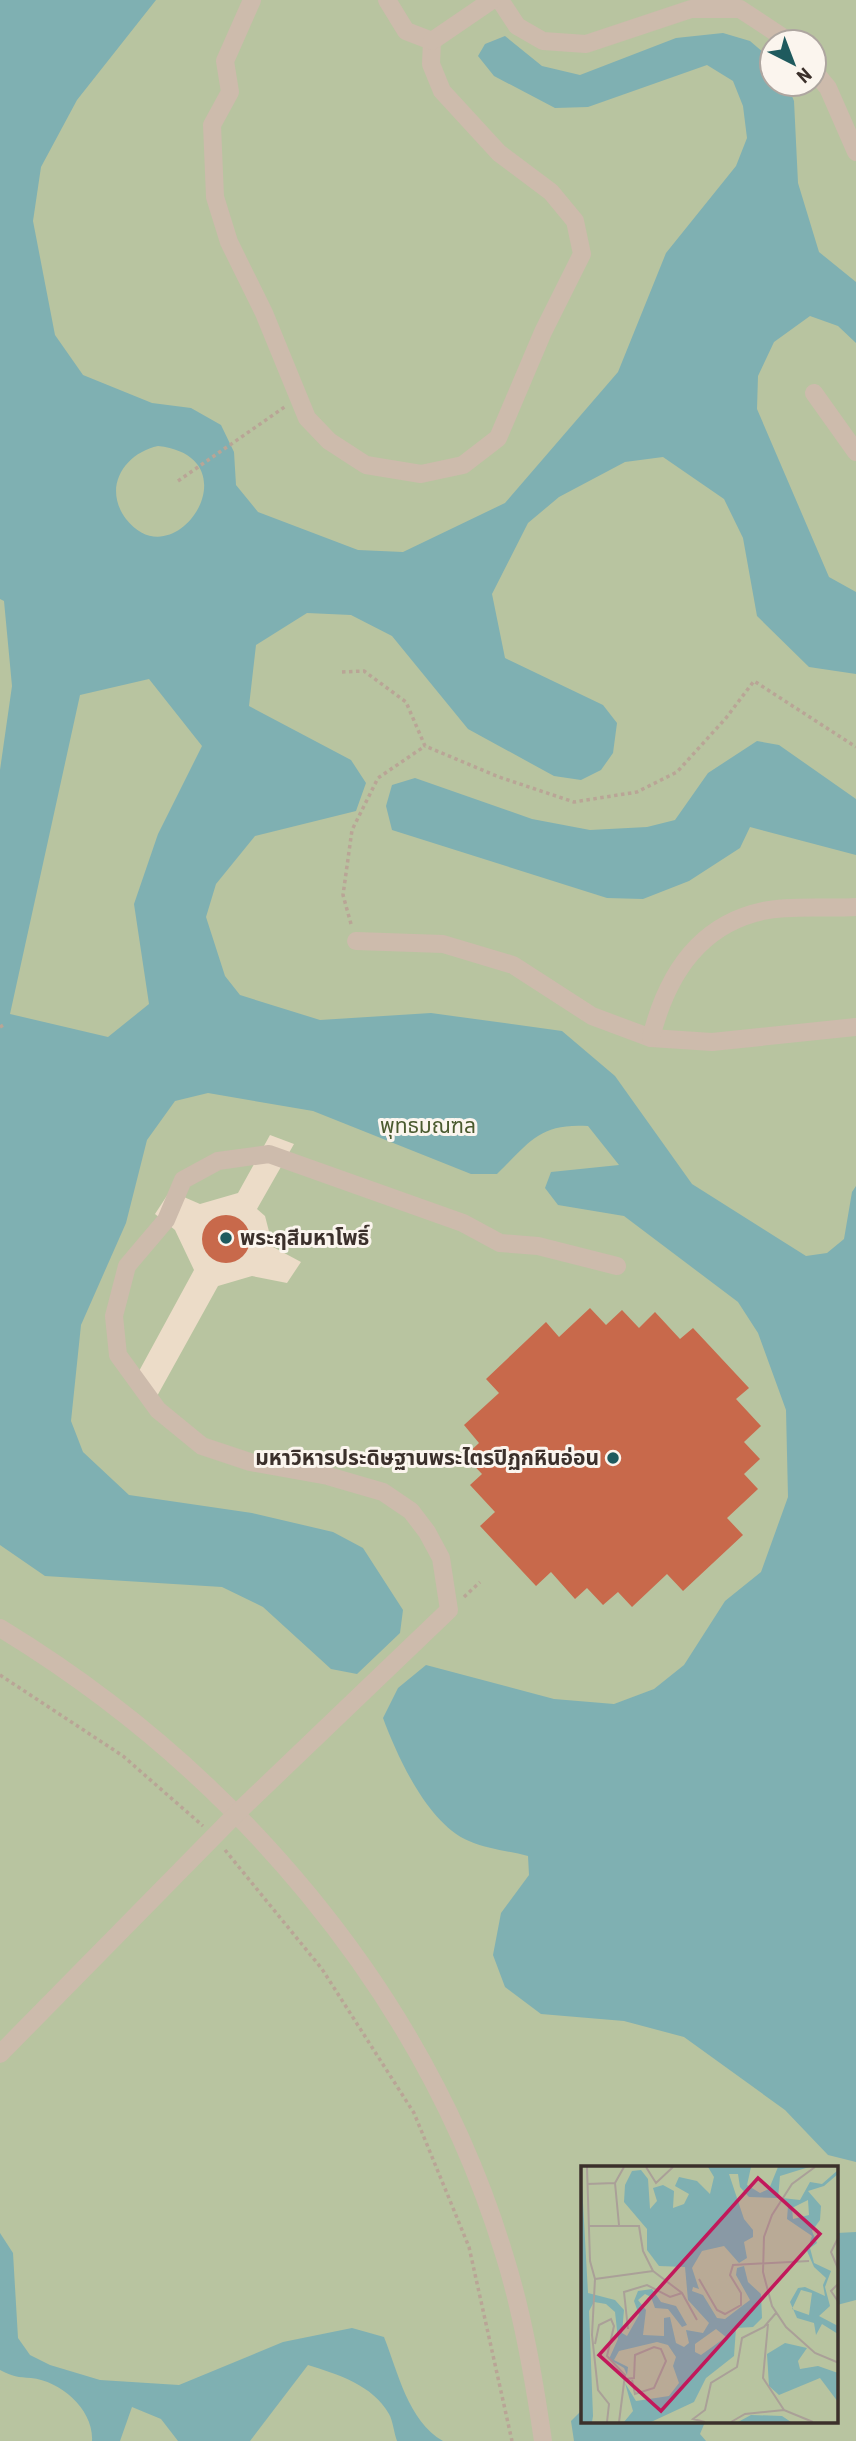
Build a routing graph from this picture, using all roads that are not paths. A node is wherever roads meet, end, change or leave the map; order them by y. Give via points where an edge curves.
1 (252, 0) edge
2 (387, 0) edge
3 (492, 0) edge
4 (500, 0) edge
5 (769, 28) edge
6 (432, 41) junction
7 (828, 88) edge
8 (856, 152) edge
9 (814, 393) dead end
10 (856, 452) edge
11 (856, 907) edge
12 (356, 941) road end
13 (856, 1027) edge
14 (651, 1038) junction
15 (617, 1266) dead end
16 (0, 1628) edge
17 (237, 1813) junction
18 (0, 2054) edge
19 (543, 2441) edge

1 - 6 lane via 225,61 230,92 212,125 215,197 229,242 307,418 329,441 366,465 421,474 463,466 498,438 582,254 575,221 551,192 499,153 442,92 431,64
2 - 6 lane via 406,32
3 - 6 lane
4 - 5 lane via 517,26 543,41 586,44 691,9 740,9
7 - 8 lane
9 - 10 lane
11 - 14 lane via 764,911 713,931 682,965 659,1006
12 - 14 lane via 443,944 513,965 592,1016
13 - 14 lane via 712,1042
15 - 17 lane via 538,1246 500,1243 463,1223 269,1154 218,1161 183,1180 166,1220 127,1266 114,1316 118,1355 158,1410 202,1446 250,1462 361,1484 411,1511 441,1558 449,1610
16 - 17 lane via 132,1718
17 - 18 lane
17 - 19 lane via 293,1875 350,1950 406,2035 447,2109 505,2256

